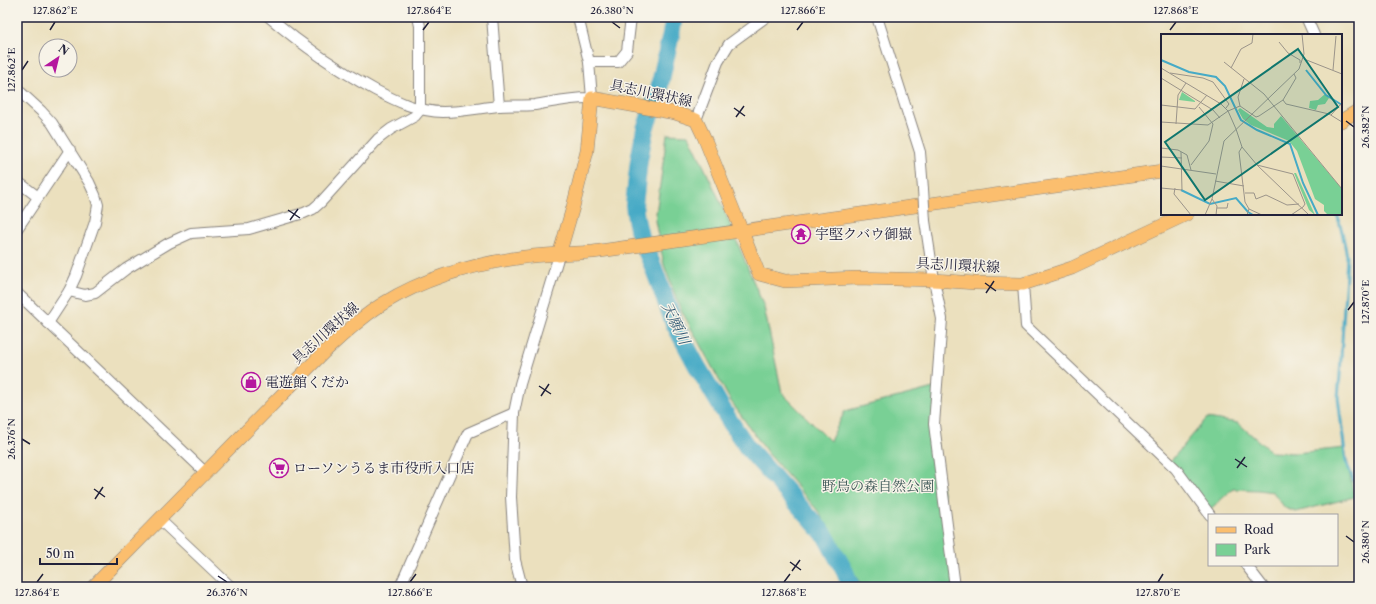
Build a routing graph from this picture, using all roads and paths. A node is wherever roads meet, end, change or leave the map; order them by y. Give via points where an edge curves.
1 (270, 17) edge
2 (418, 17) edge
3 (492, 17) edge
4 (578, 17) edge
5 (632, 17) edge
6 (766, 17) edge
7 (877, 17) edge
8 (1306, 17) edge
9 (1314, 34) edge
10 (589, 62) junction
11 (17, 89) edge
12 (592, 98) junction
13 (499, 106) junction
14 (420, 110) junction
15 (1359, 110) edge
16 (696, 120) junction
17 (1342, 120) edge
18 (70, 150) junction
19 (1161, 171) edge
20 (17, 181) edge
21 (38, 197) junction
22 (1185, 215) edge
23 (17, 229) edge
24 (742, 231) junction
25 (559, 255) junction
26 (934, 280) junction
27 (1023, 284) junction
28 (69, 291) junction
29 (17, 293) edge
30 (48, 323) junction
31 (514, 412) junction
32 (205, 472) junction
33 (1209, 514) edge
34 (160, 519) junction
35 (1247, 566) edge
36 (93, 587) edge
37 (231, 587) edge
38 (400, 587) edge
39 (522, 587) edge
40 (955, 587) edge
41 (1262, 587) edge

1 - 14 street via 308,48 349,76
2 - 14 street
3 - 13 street
4 - 10 street
5 - 10 street via 627,51 618,62
6 - 16 street via 729,44 718,62
7 - 26 street, bridge via 920,152 925,221
8 - 9 street
10 - 12 street
11 - 18 street via 52,123
12 - 13 street via 580,97 533,105
12 - 16 main road, 具志川環状線 via 675,113
12 - 25 main road, 具志川環状線 via 587,151
13 - 14 street via 444,112
14 - 28 street via 378,140 321,202 308,211 249,229 191,233 126,269 95,293 85,295
15 - 17 main road
16 - 24 main road, 具志川環状線
18 - 21 street
18 - 28 street via 89,182 98,205 95,222
19 - 24 main road, 具志川環状線
20 - 21 street
21 - 23 street
22 - 27 main road, 具志川環状線 via 1072,268
24 - 25 main road, 具志川環状線
24 - 26 main road, 具志川環状線 via 759,274 785,281 857,278
25 - 31 street
25 - 32 main road, 具志川環状線 via 518,258 449,273 416,286 383,304 352,326 323,353
26 - 27 main road, 具志川環状線
26 - 40 street via 942,319 934,424
27 - 33 street via 1026,326 1176,469
28 - 30 street
29 - 30 street
30 - 32 street
31 - 38 street via 468,433
31 - 39 street via 511,497 515,560
32 - 34 main road, 具志川環状線
34 - 36 main road, 具志川環状線
34 - 37 street
35 - 41 street

